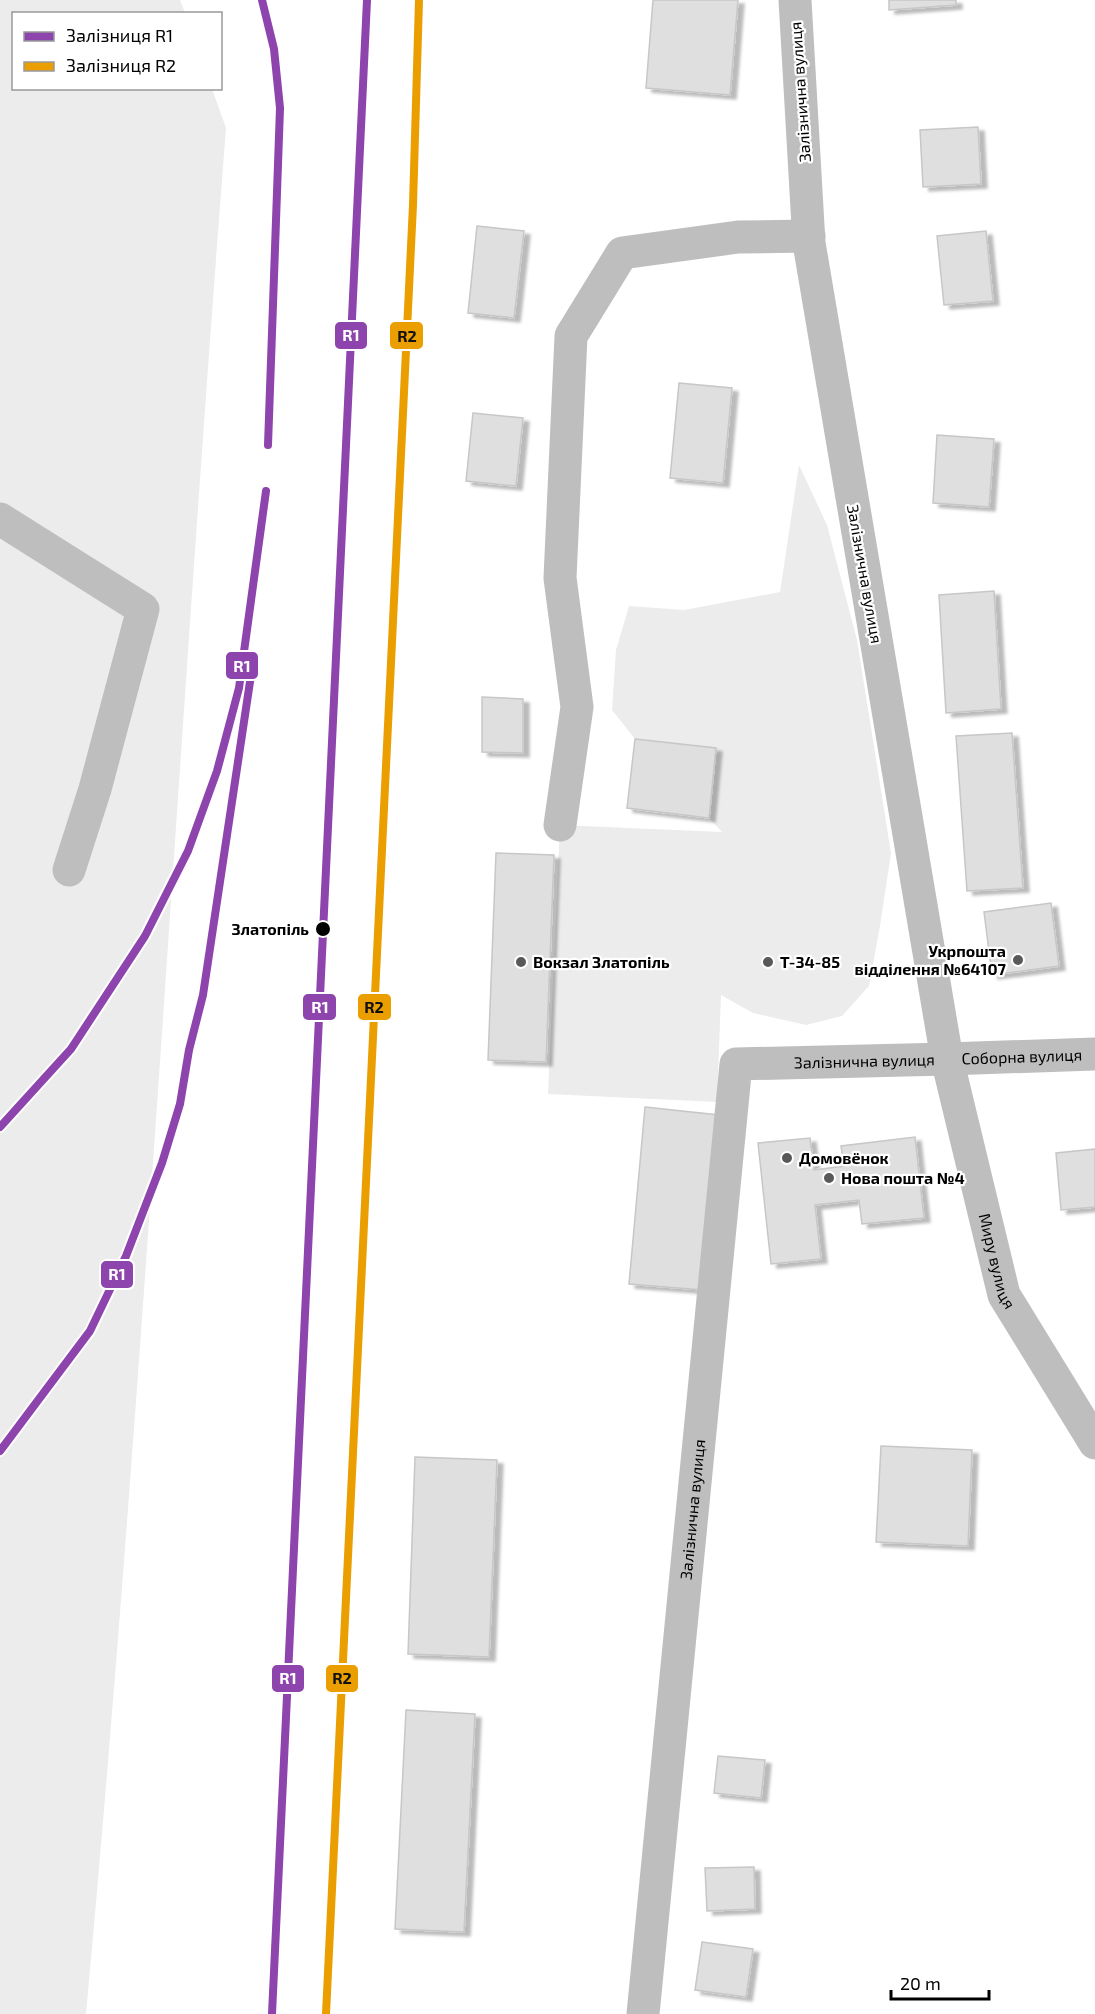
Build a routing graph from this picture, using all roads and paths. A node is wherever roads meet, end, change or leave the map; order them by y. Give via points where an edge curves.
1 (795, 0) edge
2 (809, 236) junction
3 (0, 519) edge
4 (560, 825) dead end
5 (69, 870) dead end
6 (1095, 1054) edge
7 (947, 1059) junction
8 (1095, 1443) edge
9 (643, 2014) edge

1 - 2 street, Залізнична вулиця
2 - 4 street via 738,237 622,253 571,336 560,579 577,707
2 - 7 street, Залізнична вулиця
3 - 5 street via 142,609 95,789
6 - 7 street, Соборна вулиця
7 - 8 street, Миру вулиця via 1004,1295
7 - 9 street, Залізнична вулиця via 736,1064

